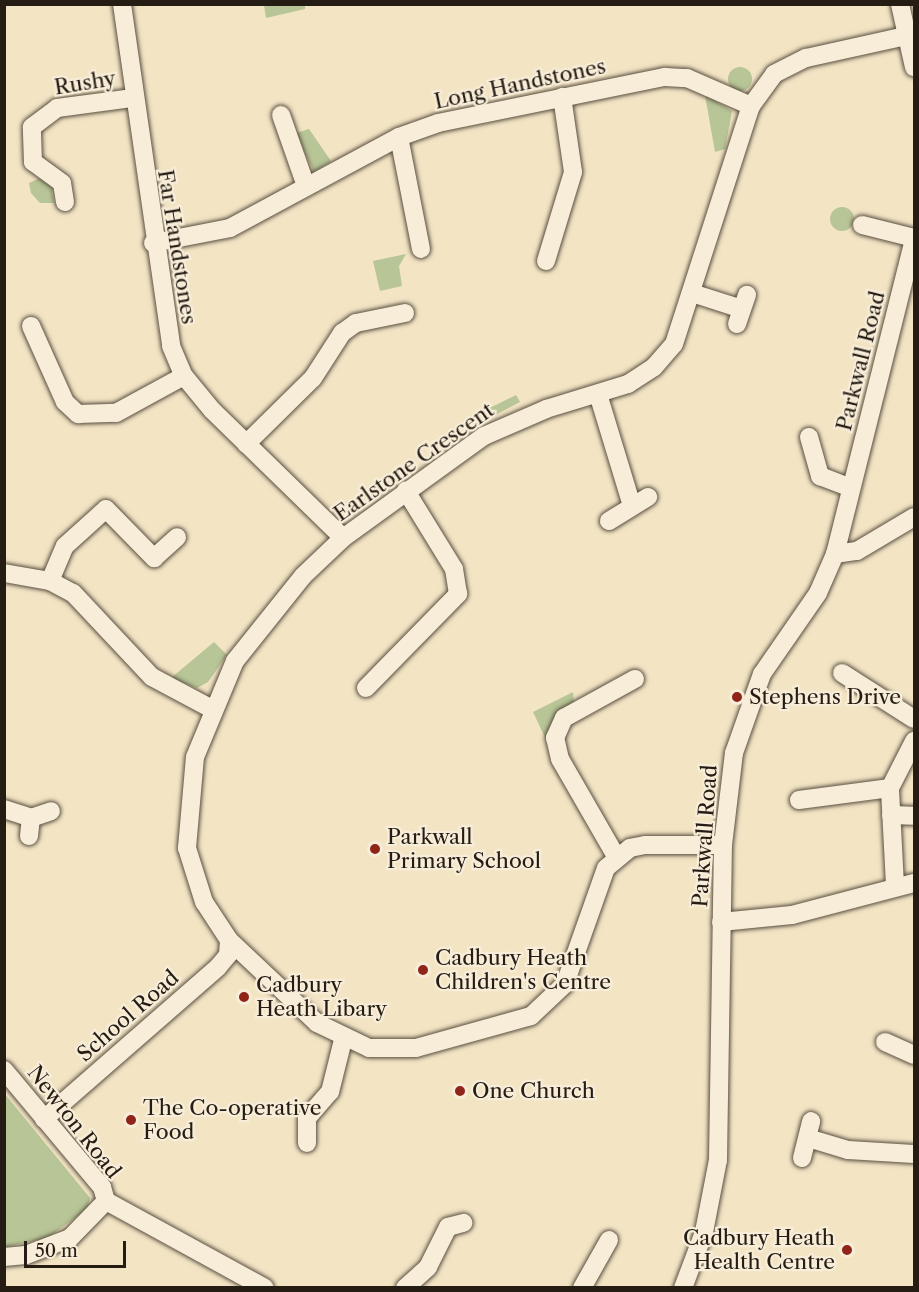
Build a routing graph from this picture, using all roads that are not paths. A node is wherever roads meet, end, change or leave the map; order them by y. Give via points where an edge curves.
1 (122, 4) edge
2 (900, 4) edge
3 (906, 36) junction
4 (914, 60) edge
5 (133, 98) junction
6 (562, 98) junction
7 (751, 106) junction
8 (281, 115) dead end
9 (399, 136) junction
10 (306, 186) junction
11 (65, 202) dead end
12 (862, 225) dead end
13 (915, 238) edge
14 (153, 243) junction
15 (421, 249) dead end
16 (546, 261) dead end
17 (692, 293) junction
18 (742, 309) dead end
19 (405, 312) dead end
20 (31, 326) dead end
21 (184, 376) junction
22 (598, 394) junction
23 (808, 437) dead end
24 (246, 444) junction
25 (851, 488) junction
26 (406, 491) junction
27 (648, 497) dead end
28 (632, 506) junction
29 (915, 517) edge
30 (609, 521) dead end
31 (177, 537) dead end
32 (343, 538) junction
33 (835, 554) junction
34 (4, 573) edge
35 (50, 581) junction
36 (842, 673) dead end
37 (635, 679) dead end
38 (366, 688) dead end
39 (212, 709) junction
40 (915, 719) edge
41 (915, 741) edge
42 (890, 788) junction
43 (799, 800) dead end
44 (4, 809) edge
45 (51, 811) dead end
46 (891, 815) junction
47 (915, 816) edge
48 (723, 845) junction
49 (617, 858) junction
50 (915, 883) edge
51 (895, 885) junction
52 (721, 922) junction
53 (229, 940) junction
54 (343, 1040) junction
55 (885, 1042) dead end
56 (915, 1055) edge
57 (4, 1070) edge
58 (44, 1119) junction
59 (307, 1143) dead end
60 (915, 1154) edge
61 (802, 1158) dead end
62 (106, 1201) junction
63 (463, 1223) dead end
64 (609, 1240) dead end
65 (4, 1257) edge
66 (265, 1287) edge
67 (405, 1287) edge
68 (582, 1287) edge
69 (683, 1287) edge

1 - 5 street, Far Handstones
2 - 3 street
3 - 4 street
3 - 7 street, Earlstone Crescent via 789,65 774,74
5 - 11 street, Rushy via 57,108 32,127 33,162 62,183
5 - 14 street, Far Handstones
6 - 7 street, Long Handstones via 665,77 687,78
6 - 9 street, Long Handstones
6 - 16 street via 573,172
7 - 17 street, Earlstone Crescent
8 - 10 street
9 - 10 street, Long Handstones
9 - 15 street
10 - 14 street, Long Handstones via 213,235
12 - 13 street
13 - 25 street, Parkwall Road
14 - 21 street, Far Handstones via 166,331
17 - 18 street
17 - 22 street, Earlstone Crescent via 674,344 654,367 643,378
19 - 24 street via 356,323 342,333 313,378
20 - 21 street via 64,402 78,414 116,413
21 - 24 street, Far Handstones
22 - 26 street, Earlstone Crescent via 515,421
22 - 28 street
23 - 25 street via 820,476
24 - 32 street, Far Handstones
25 - 33 street, Parkwall Road
26 - 32 street, Earlstone Crescent
26 - 38 street via 454,569 458,594 388,678
27 - 28 street
28 - 30 street
29 - 33 street via 857,551
31 - 35 street via 154,558 106,509 65,546
32 - 39 street, Earlstone Crescent via 267,618 236,661
33 - 48 street, Parkwall Road via 818,593 754,692 729,777
34 - 35 street
35 - 39 street via 92,609 152,677
36 - 40 street
37 - 49 street via 564,718 555,738 560,759
39 - 53 street, Earlstone Crescent via 195,757 188,848 204,902
41 - 42 street
42 - 43 street
42 - 46 street
44 - 45 street via 30,827
46 - 47 street
46 - 51 street
48 - 49 street via 645,845
48 - 52 street, Parkwall Road
49 - 54 street, Earlstone Crescent via 596,889 565,984 531,1016 416,1048 377,1049
50 - 51 street
51 - 52 street via 792,915
52 - 69 street, Parkwall Road via 718,1160 704,1232
53 - 54 street, Earlstone Crescent via 317,1023
53 - 58 street, School Road via 228,956 218,967
54 - 59 street via 330,1092 307,1118
55 - 56 street
57 - 58 street, Newton Road
58 - 62 street, Newton Road via 102,1187
60 - 61 street via 848,1150 810,1130
62 - 65 street via 70,1238 34,1253
62 - 66 street, Newton Road
63 - 67 street via 448,1227 428,1267
64 - 68 street

